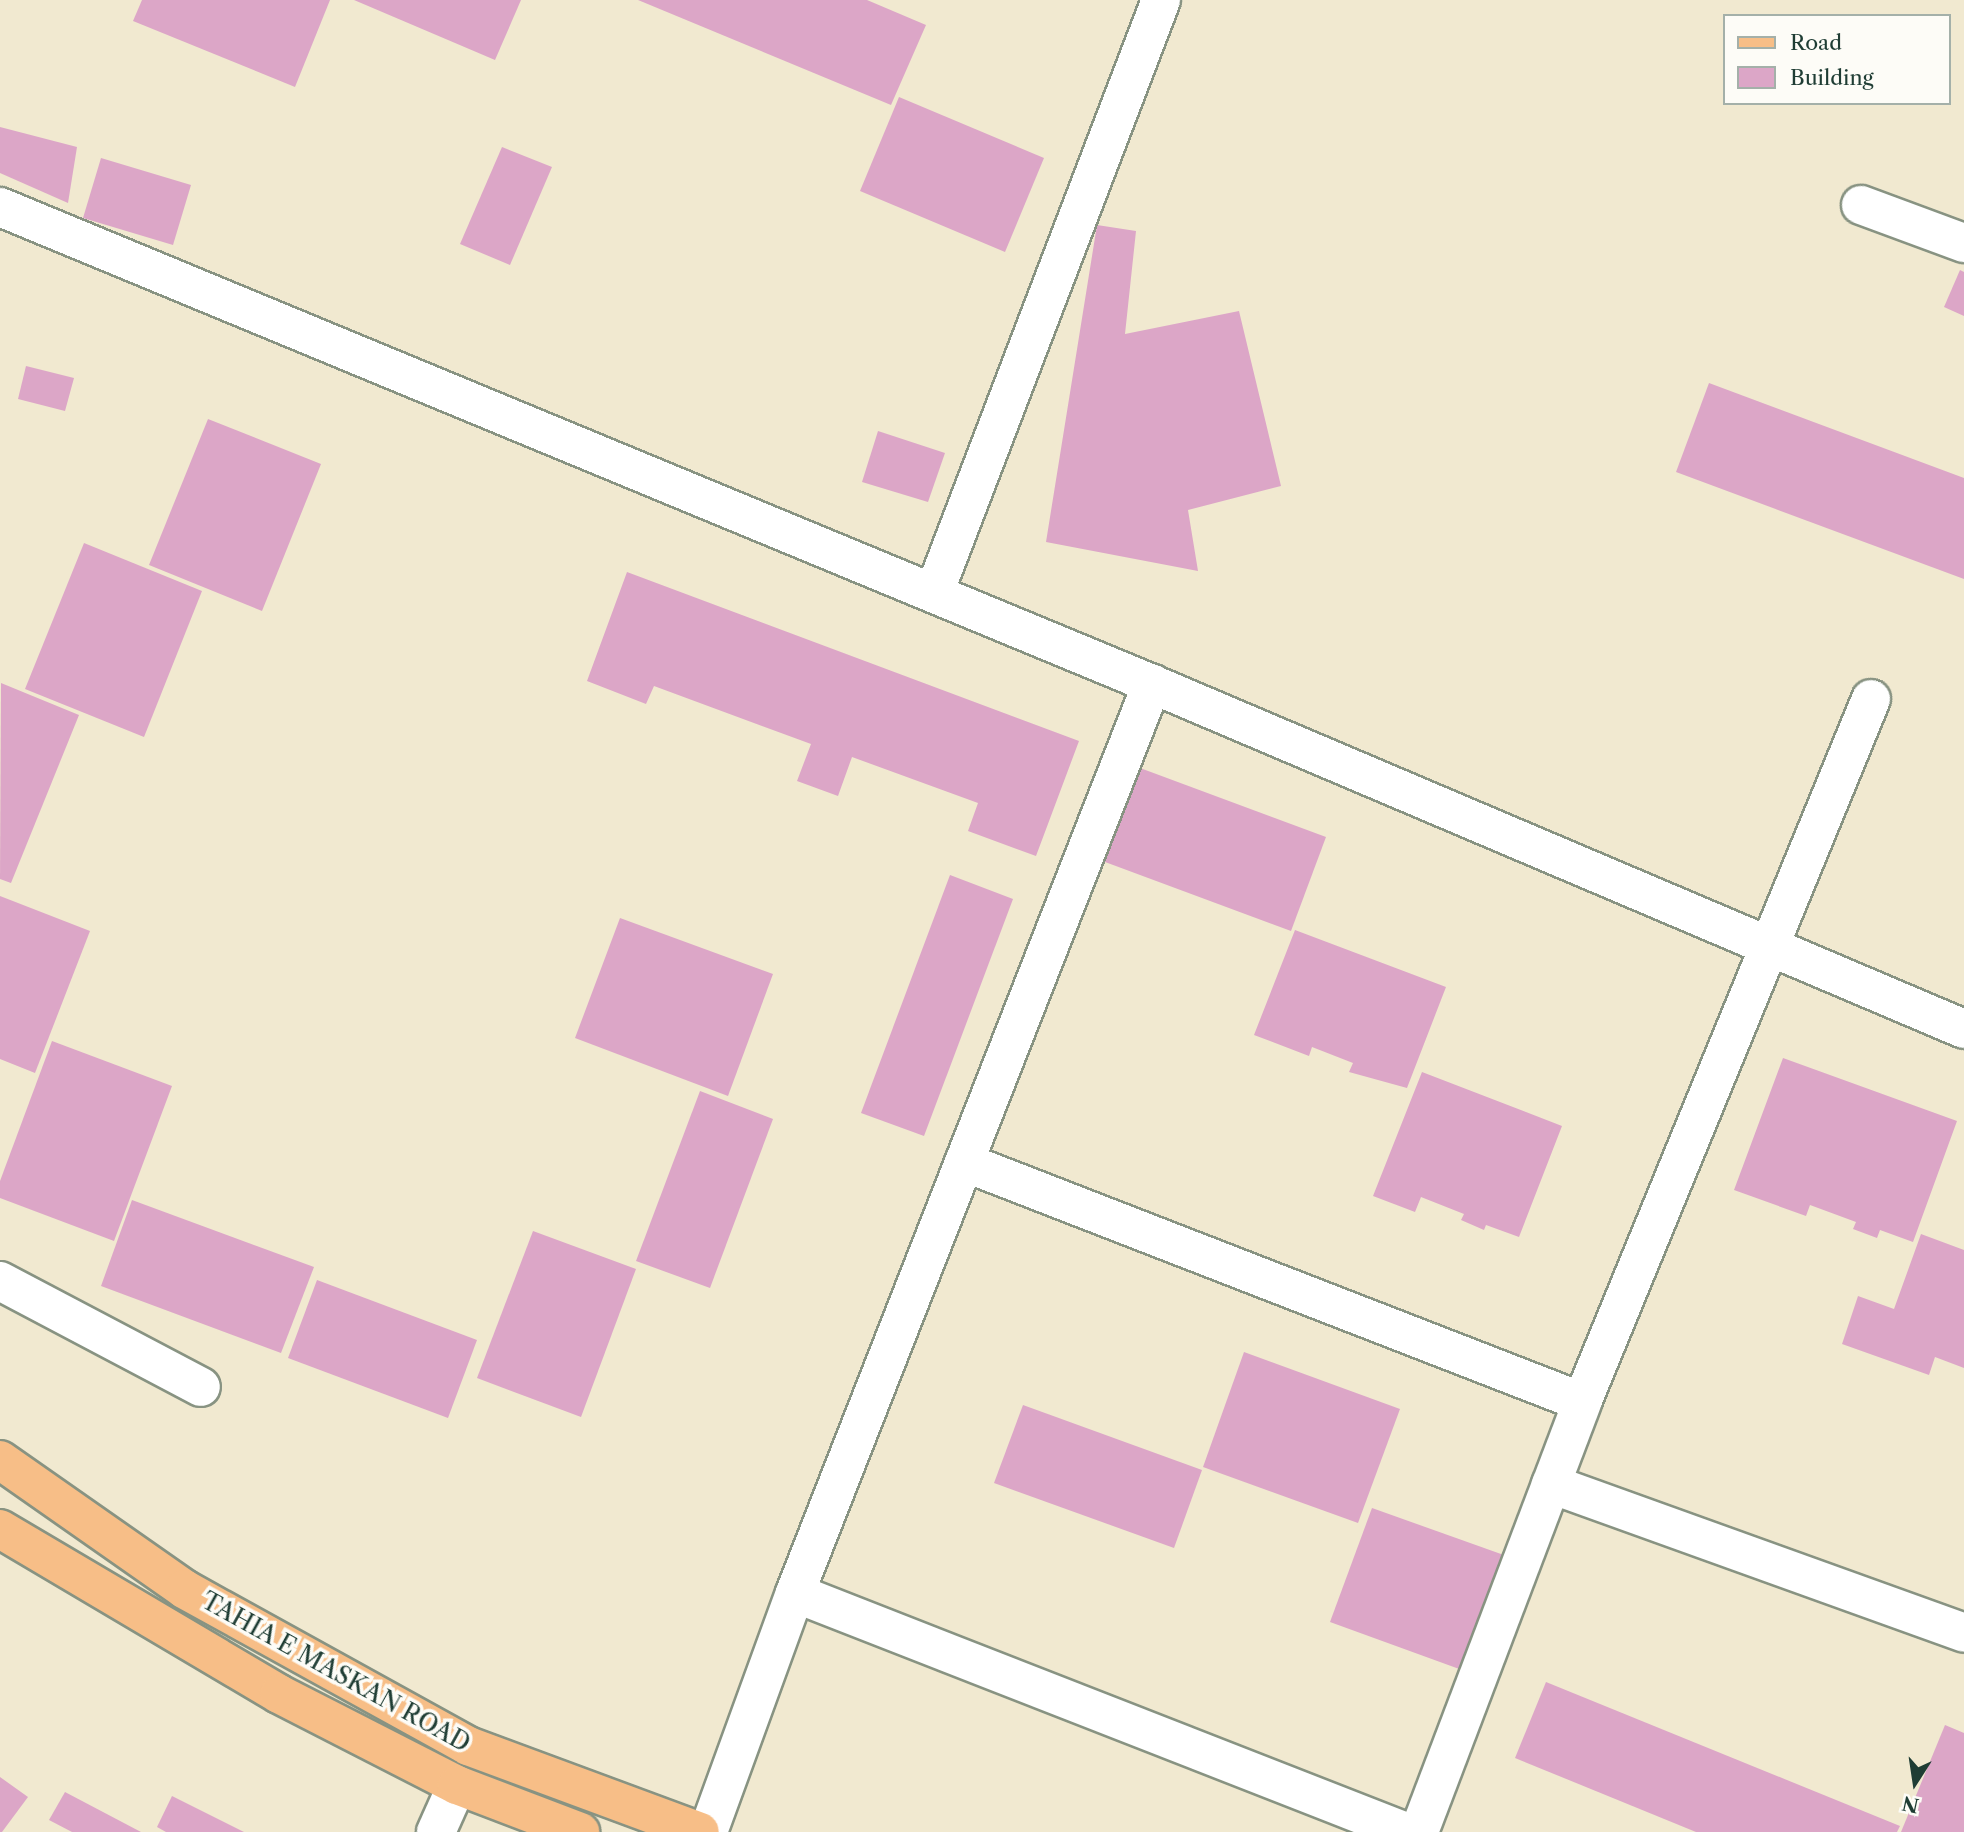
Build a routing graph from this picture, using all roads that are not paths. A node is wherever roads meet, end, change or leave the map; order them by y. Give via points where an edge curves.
1 (1161, 0) edge
2 (1861, 205) dead end
3 (0, 207) edge
4 (1964, 243) edge
5 (934, 593) junction
6 (1152, 684) junction
7 (1871, 699) dead end
8 (1769, 951) junction
9 (1962, 1023) edge
10 (964, 1161) junction
11 (0, 1281) edge
12 (201, 1387) dead end
13 (1581, 1402) junction
14 (0, 1460) edge
15 (1551, 1484) junction
16 (0, 1529) edge
17 (795, 1593) junction
18 (1964, 1633) edge
19 (457, 1785) junction
20 (436, 1832) edge
21 (580, 1832) edge
22 (700, 1832) edge
23 (709, 1832) edge
24 (1406, 1832) edge
25 (1419, 1832) edge

1 - 5 street
2 - 4 street
3 - 5 street
5 - 6 street
6 - 8 street
6 - 10 street
7 - 8 street
8 - 9 street
8 - 13 street
10 - 13 street
10 - 17 street
11 - 12 street
13 - 15 street
14 - 22 main road, TAHIA E MASKAN ROAD via 184,1589 468,1746
15 - 18 street
15 - 25 street
16 - 19 main road, TAHIA E MASKAN ROAD via 279,1694
17 - 23 street
17 - 24 street
19 - 20 street
19 - 21 main road, TAHIA E MASKAN ROAD

